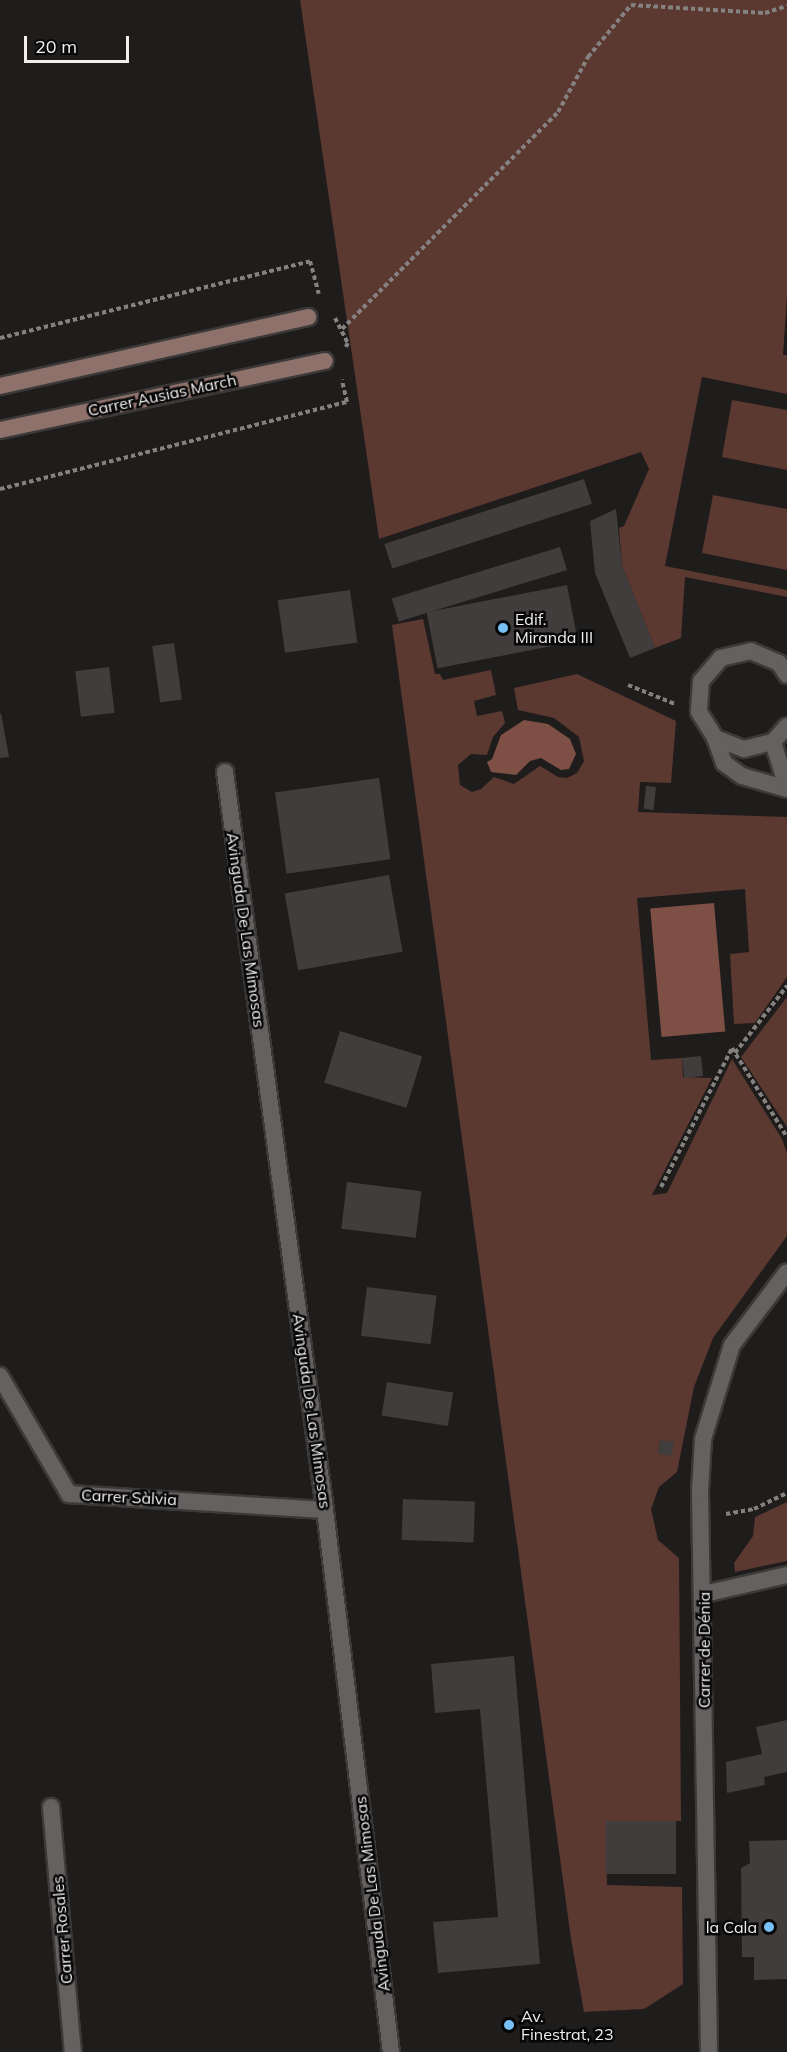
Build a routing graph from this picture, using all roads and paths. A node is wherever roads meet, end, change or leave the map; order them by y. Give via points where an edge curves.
1 (787, 6) edge
2 (322, 306) dead end
3 (308, 317) dead end
4 (342, 329) dead end
5 (0, 338) edge
6 (332, 364) joint
7 (0, 386) edge
8 (0, 430) edge
9 (0, 489) edge
10 (787, 675) edge
11 (628, 685) dead end
12 (699, 712) junction
13 (787, 726) edge
14 (715, 738) junction
15 (774, 742) junction
16 (225, 772) dead end
17 (787, 788) edge
18 (787, 986) edge
19 (735, 1053) junction
20 (787, 1137) edge
21 (661, 1187) dead end
22 (787, 1272) edge
23 (0, 1376) edge
24 (787, 1492) edge
25 (326, 1510) junction
26 (702, 1518) junction
27 (787, 1575) edge
28 (704, 1594) junction
29 (51, 1807) dead end
30 (73, 2052) edge
31 (391, 2052) edge
32 (709, 2052) edge

1 - 4 path via 765,13 631,5 588,57 558,112
2 - 5 path via 310,261
3 - 7 main road
6 - 8 main road, Carrer Ausias March
6 - 9 path via 346,402
10 - 12 street via 779,663 751,651 721,658 701,681
11 - 12 path
12 - 14 street
13 - 15 street
14 - 15 street via 744,749
14 - 17 street via 724,763 742,776
15 - 17 street
16 - 25 street, Avinguda De Las Mimosas
18 - 19 path
19 - 20 path
19 - 21 path via 732,1048
22 - 26 street, Carrer de Dénia via 732,1345 703,1439
23 - 25 street, Carrer Sàlvia via 69,1494
24 - 26 path via 754,1509
25 - 31 street, Avinguda De Las Mimosas
26 - 28 street, Carrer de Dénia
27 - 28 street
28 - 32 street, Carrer de Dénia
29 - 30 street, Carrer Rosales

